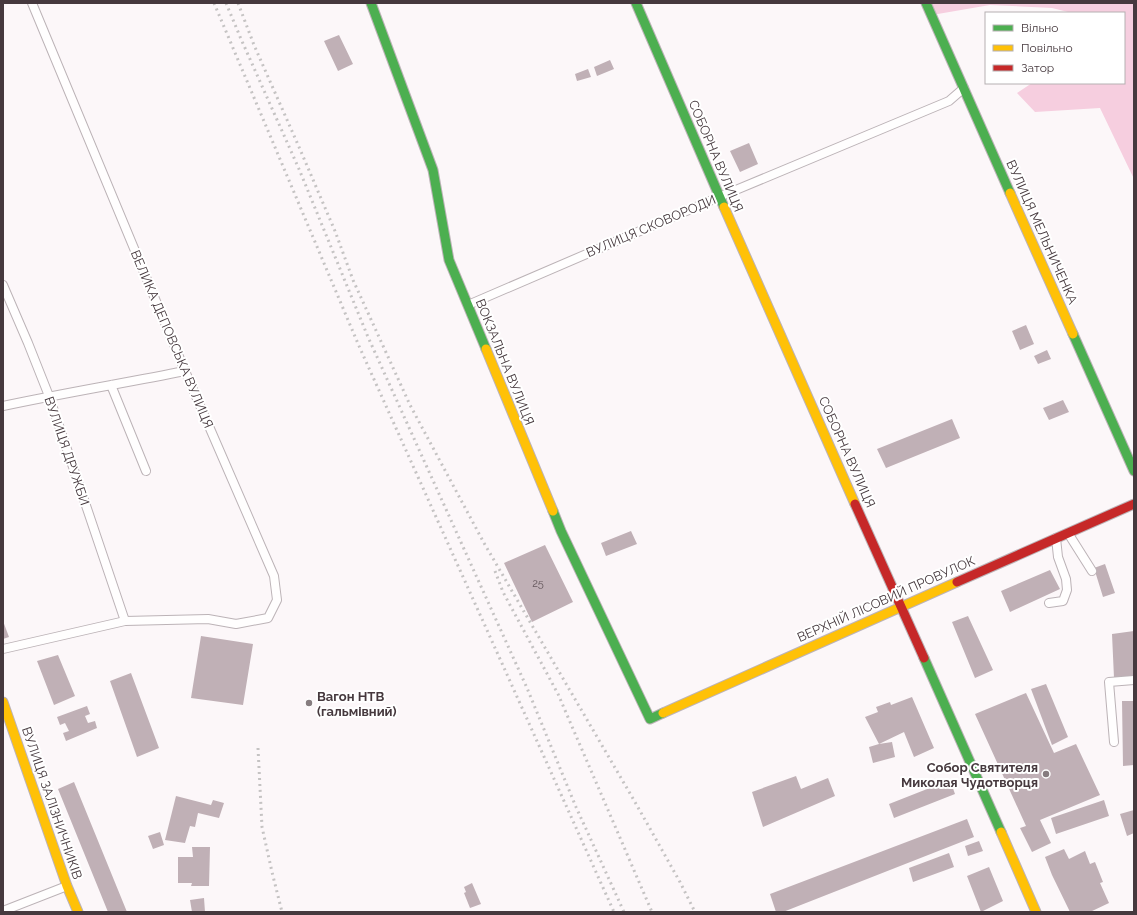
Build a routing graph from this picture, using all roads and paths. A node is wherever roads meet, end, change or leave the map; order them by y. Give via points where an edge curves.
1 (32, 3) edge
2 (371, 3) edge
3 (636, 3) edge
4 (926, 3) edge
5 (964, 88) junction
6 (719, 197) junction
7 (3, 285) edge
8 (468, 305) junction
9 (185, 371) junction
10 (111, 385) junction
11 (49, 396) junction
12 (3, 406) edge
13 (146, 471) dead end
14 (1134, 471) edge
15 (1134, 504) edge
16 (1068, 533) junction
17 (1056, 538) junction
18 (1092, 571) dead end
19 (1049, 603) dead end
20 (901, 606) junction
21 (125, 621) junction
22 (3, 650) edge
23 (1134, 680) edge
24 (3, 702) edge
25 (650, 719) joint
26 (1114, 742) dead end
27 (67, 886) junction
28 (3, 911) edge
29 (78, 912) edge
30 (1036, 912) edge

1 - 9 street, ВЕЛИКА ДЕПОВСЬКА ВУЛИЦЯ
2 - 8 street, ВОКЗАЛЬНА ВУЛИЦЯ via 433,170 449,260
3 - 6 street, СОБОРНА ВУЛИЦЯ
4 - 5 street, ВУЛИЦЯ МЕЛЬНИЧЕНКА
5 - 6 street, ВУЛИЦЯ СКОВОРОДИ via 949,101
5 - 14 street, ВУЛИЦЯ МЕЛЬНИЧЕНКА
6 - 8 street, ВУЛИЦЯ СКОВОРОДИ
6 - 20 street, СОБОРНА ВУЛИЦЯ
7 - 11 street, ВУЛИЦЯ ДРУЖБИ
8 - 25 street, ВОКЗАЛЬНА ВУЛИЦЯ via 561,531
9 - 10 street
9 - 21 street, ВЕЛИКА ДЕПОВСЬКА ВУЛИЦЯ via 274,576 277,600 268,618 236,624 208,619
10 - 11 street
10 - 13 street
11 - 12 street
11 - 21 street, ВУЛИЦЯ ДРУЖБИ
15 - 16 street, ВЕРХНІЙ ЛІСОВИЙ ПРОВУЛОК
16 - 17 street, ВЕРХНІЙ ЛІСОВИЙ ПРОВУЛОК
16 - 18 street
17 - 19 street via 1067,590 1063,601
17 - 20 street, ВЕРХНІЙ ЛІСОВИЙ ПРОВУЛОК
20 - 25 street, ВЕРХНІЙ ЛІСОВИЙ ПРОВУЛОК
20 - 30 street, СОБОРНА ВУЛИЦЯ
21 - 22 street
23 - 26 street via 1109,682
24 - 27 street, ВУЛИЦЯ ЗАЛІЗНИЧНИКІВ
27 - 28 street
27 - 29 street, ВУЛИЦЯ ЗАЛІЗНИЧНИКІВ

